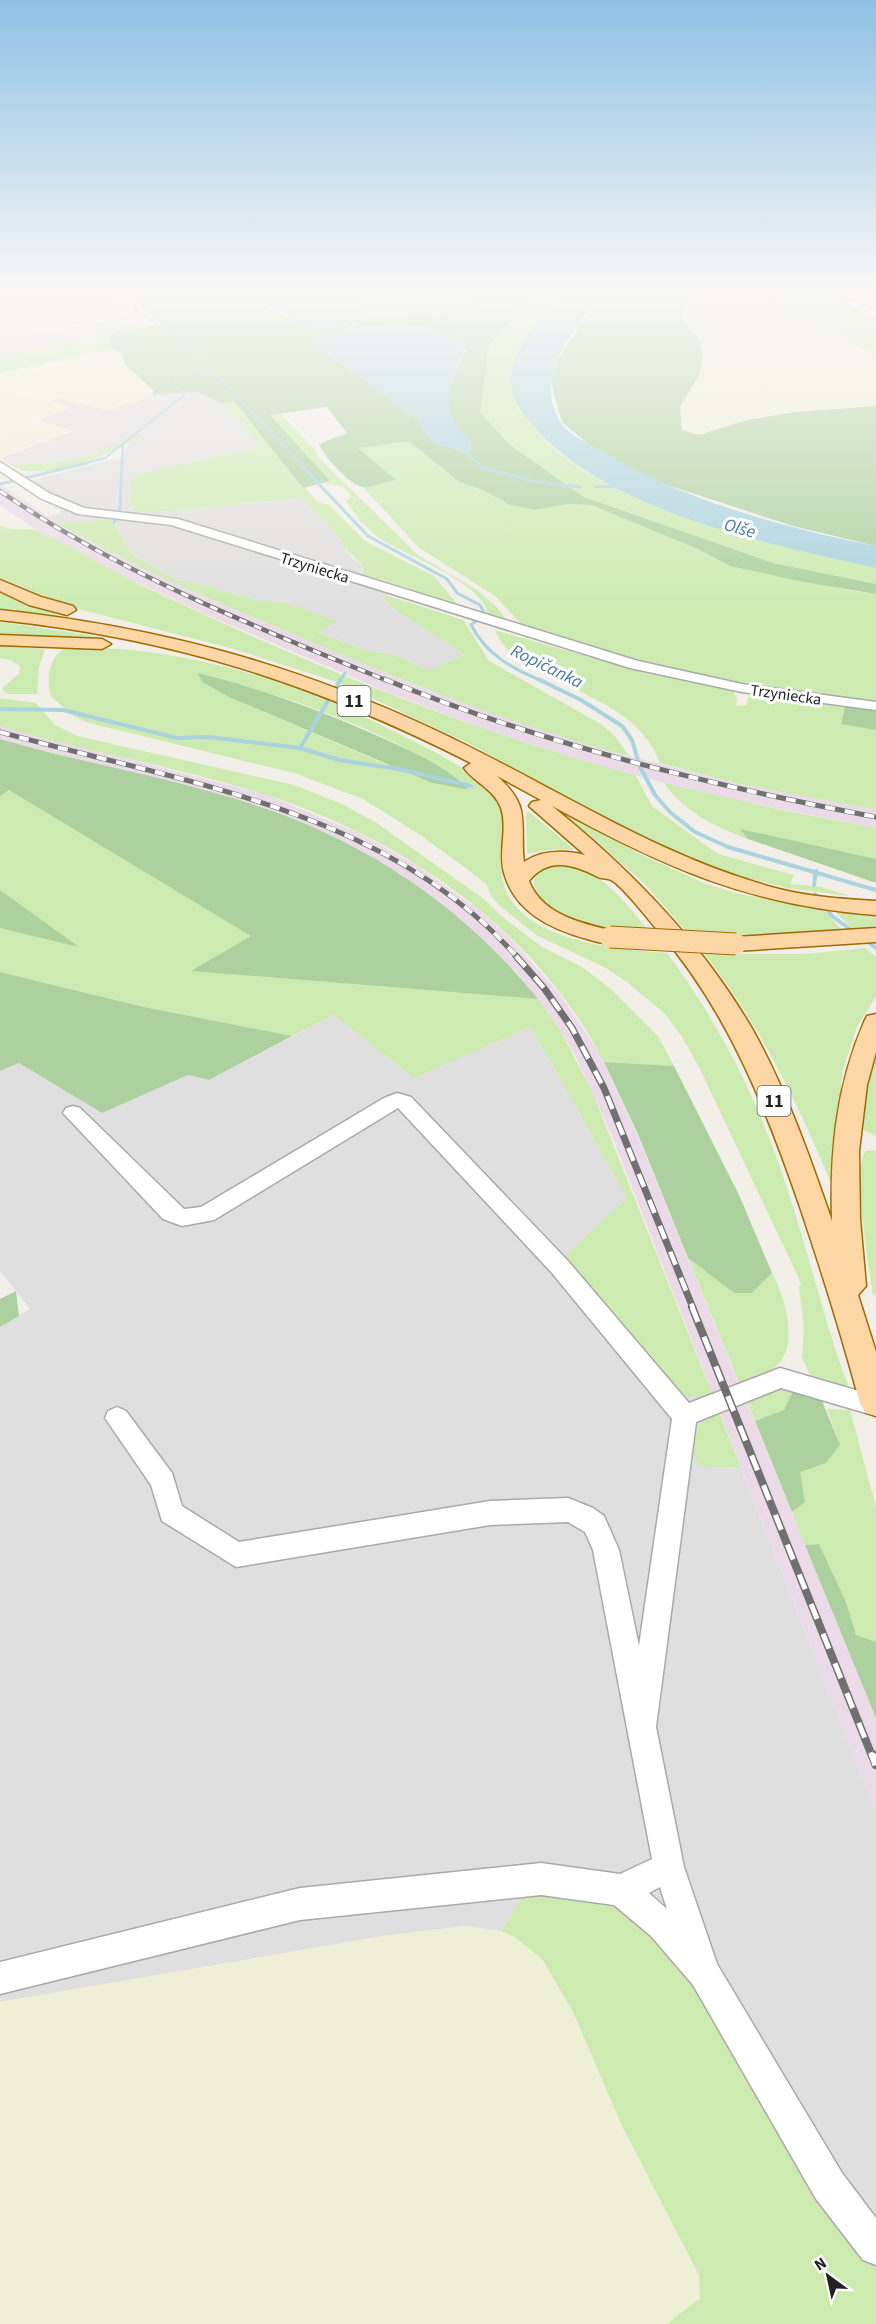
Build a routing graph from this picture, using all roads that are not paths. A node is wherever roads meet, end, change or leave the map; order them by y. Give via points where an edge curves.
1 (0, 465) edge
2 (0, 585) edge
3 (0, 615) edge
4 (0, 640) edge
5 (237, 660) junction
6 (876, 706) edge
7 (440, 742) junction
8 (518, 881) junction
9 (644, 901) junction
10 (876, 908) edge
11 (876, 935) edge
12 (876, 1022) edge
13 (74, 1113) dead end
14 (854, 1326) junction
15 (876, 1405) edge
16 (685, 1416) junction
17 (117, 1418) dead end
18 (642, 1725) junction
19 (669, 1867) junction
20 (621, 1890) junction
21 (704, 1974) junction
22 (0, 1978) edge
23 (876, 2247) edge

1 - 6 street, Trzyniecka via 18,480 84,512 174,522 635,665 709,682
2 - 5 main road via 35,601 218,649
3 - 5 main road, 11 via 116,630
4 - 5 main road via 147,647
5 - 7 main road, 11 via 328,690
7 - 8 main road via 496,786 511,807 512,853
7 - 9 main road, 11 via 537,803 601,856
7 - 10 main road via 635,843 719,879 817,903
8 - 9 main road via 529,868 543,861 575,858 602,870
8 - 11 main road, bridge via 527,899 545,915 563,925 610,938 736,944
9 - 14 main road, 11 via 705,977 740,1030 765,1080 799,1164
12 - 14 main road via 860,1062 847,1139 844,1203
13 - 16 street via 171,1213 183,1218 206,1214 391,1103 404,1102 560,1267
14 - 15 main road, 11
15 - 16 street via 780,1378
16 - 18 street
17 - 18 street via 163,1481 171,1513 236,1555 490,1513 568,1510 584,1516 595,1524 606,1550
18 - 19 street
19 - 20 street
19 - 21 street
20 - 21 street via 662,1925
20 - 22 street via 541,1879 300,1904
21 - 23 street via 830,2186

